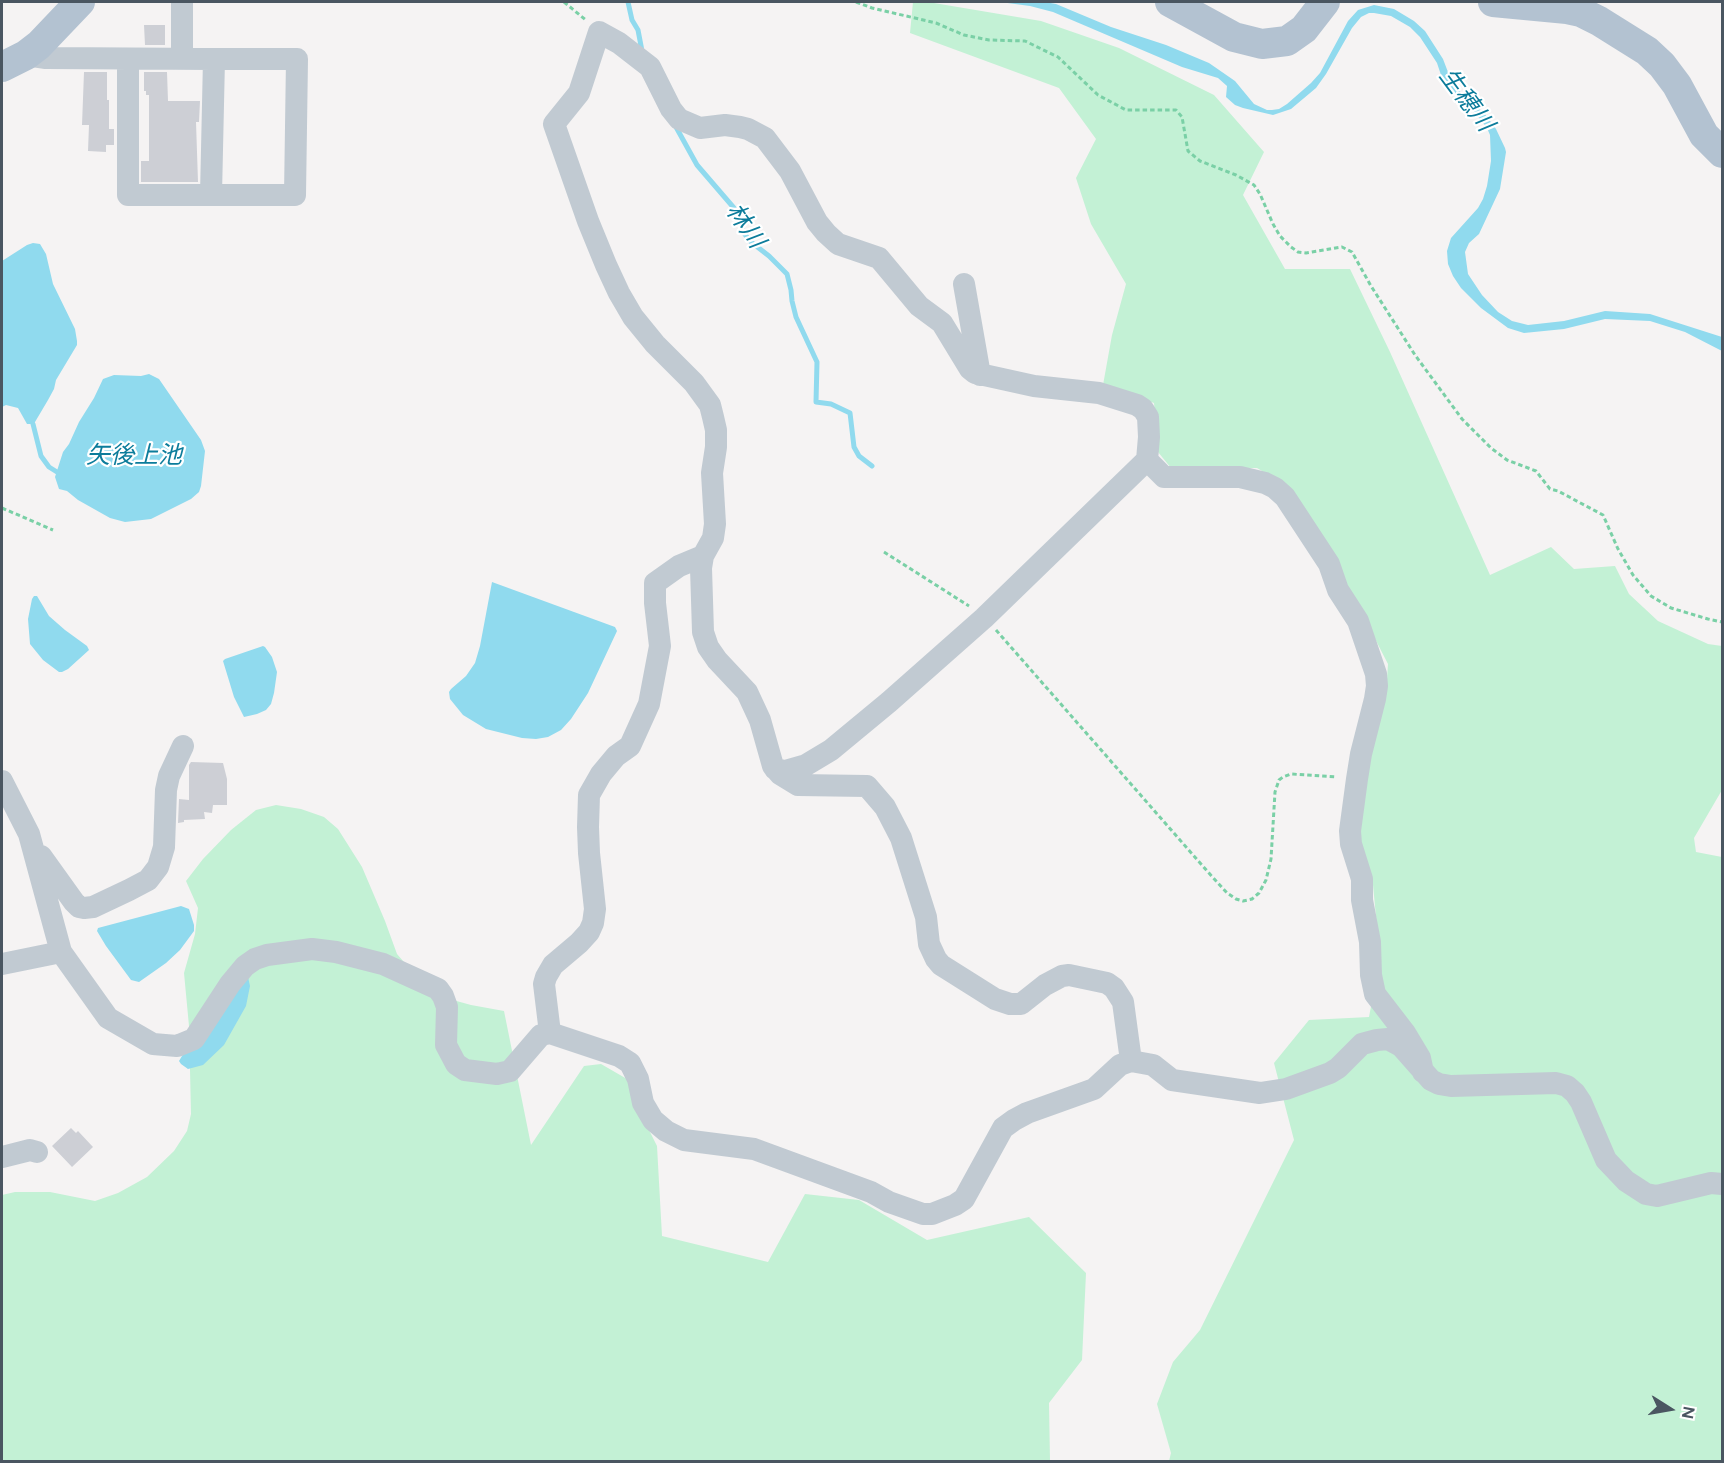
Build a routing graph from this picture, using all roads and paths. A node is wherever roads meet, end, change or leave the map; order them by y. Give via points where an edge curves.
1 (80, 2) edge
2 (182, 2) edge
3 (564, 2) edge
4 (856, 2) edge
5 (1170, 2) edge
6 (1325, 2) edge
7 (1493, 2) edge
8 (599, 32) junction
9 (128, 59) junction
10 (182, 59) junction
11 (214, 59) junction
12 (14, 61) edge
13 (1722, 153) edge
14 (211, 195) junction
15 (964, 284) dead end
16 (980, 375) junction
17 (1147, 460) junction
18 (2, 508) edge
19 (53, 530) dead end
20 (884, 552) dead end
21 (703, 556) junction
22 (984, 618) junction
23 (1722, 622) edge
24 (183, 746) dead end
25 (775, 769) junction
26 (1357, 779) junction
27 (2, 781) edge
28 (32, 846) junction
29 (61, 952) junction
30 (2, 964) edge
31 (550, 1033) junction
32 (1131, 1061) junction
33 (1423, 1072) junction
34 (37, 1152) dead end
35 (2, 1157) edge
36 (1722, 1184) edge

1 - 12 main road via 39,45
2 - 10 street
3 - 8 path
4 - 23 path via 936,23 964,35 1025,41 1058,57 1098,95 1126,110 1176,110 1182,117 1188,151 1200,161 1254,185 1272,224 1291,247 1298,252 1342,247 1353,252 1415,355 1462,419 1491,448 1507,460 1536,471 1550,489 1603,515 1633,575 1651,596 1671,608
5 - 6 main road via 1234,37 1262,44 1287,41 1304,29
7 - 13 main road via 1581,12 1647,51 1677,85 1704,135
8 - 16 street via 646,64 679,119 700,128 740,127 765,138 790,171 826,233 838,244 879,258 919,306 942,323 970,369
8 - 21 street via 579,93 554,124 588,221 619,292 633,317 710,405 716,430 712,473 715,524 713,538
9 - 10 street
9 - 12 street
9 - 14 street via 128,195
10 - 11 street
11 - 14 street
11 - 14 street via 297,59 295,195
15 - 16 street
16 - 17 street via 1099,393 1137,405 1148,417
17 - 22 street
17 - 26 street via 1164,477 1240,477 1265,483 1286,497 1329,564 1338,590 1358,621 1376,674 1375,699
18 - 19 path
20 - 22 path
21 - 25 street via 703,632 708,647 747,692
21 - 31 street via 679,566 655,583 660,646 649,704 630,746 608,765 589,795 593,923 546,977
22 - 25 street via 831,750 807,765 785,771
22 - 26 path via 1236,899 1252,899 1266,880 1275,792 1283,777 1301,773
24 - 28 street via 166,790 164,847 158,867 147,880 93,907 79,907
25 - 32 street via 798,785 871,789 901,838 926,917 929,944 941,965 995,999 1010,1004 1021,1004 1062,976 1107,983 1123,1002
26 - 33 street via 1350,831 1362,879 1372,985 1420,1058
27 - 28 street
28 - 29 street
29 - 30 street
29 - 31 street via 108,1018 153,1044 177,1047 194,1039 230,984 255,959 312,949 383,964 438,989 447,1007 446,1045 456,1064 465,1070 497,1074 510,1071 541,1035
31 - 32 street via 630,1063 648,1111 658,1125 684,1140 754,1149 922,1214 940,1212 964,1199 1003,1128 1027,1113 1094,1089 1120,1065
32 - 33 street via 1153,1065 1172,1080 1260,1093 1286,1089 1330,1073 1362,1044 1388,1039 1401,1046
33 - 36 street via 1431,1080 1452,1086 1566,1086 1581,1102 1606,1160 1636,1189 1658,1196 1711,1183
34 - 35 street

